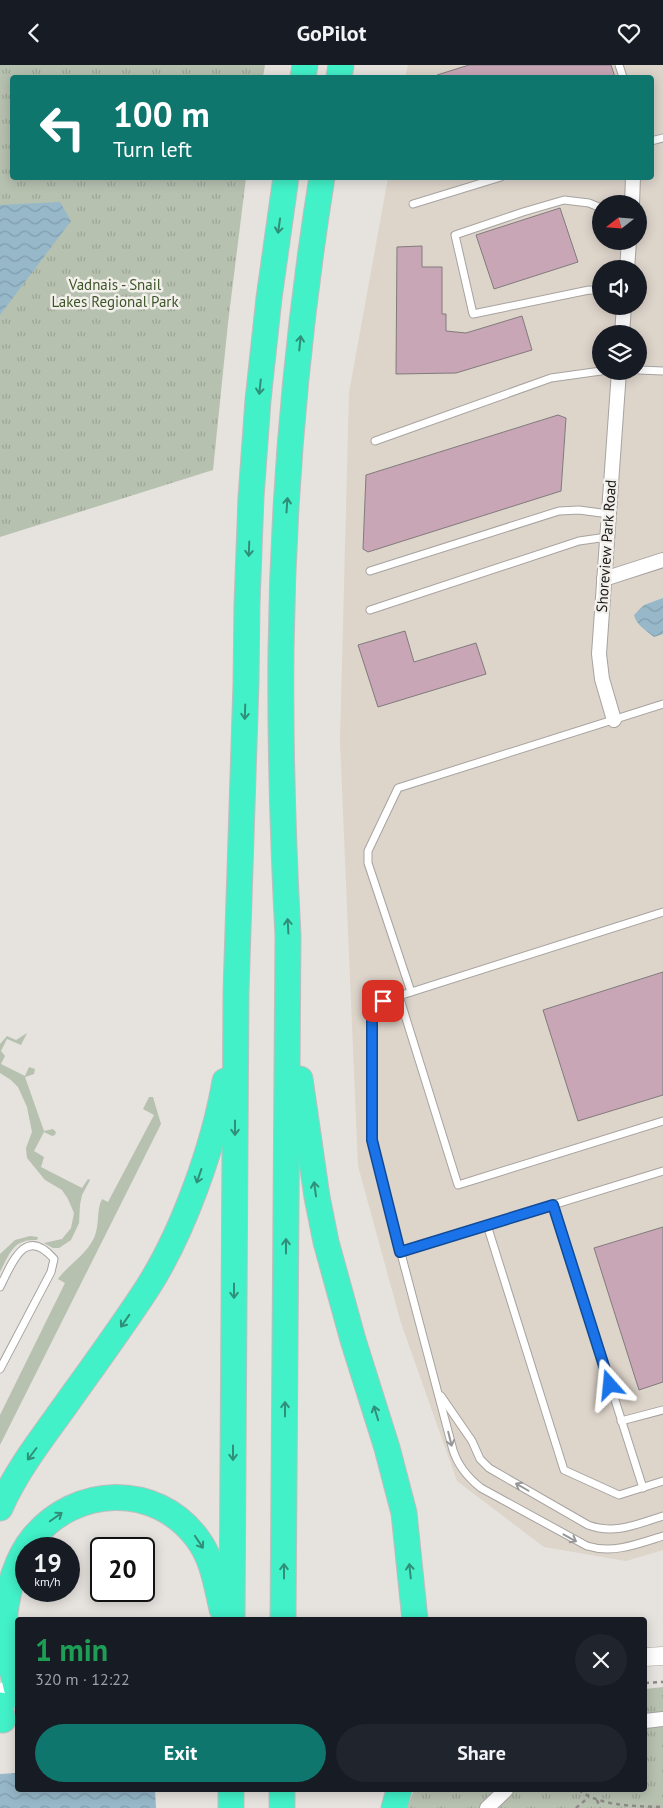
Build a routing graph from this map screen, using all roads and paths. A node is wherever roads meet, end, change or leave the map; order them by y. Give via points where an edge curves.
1 (286, 180) edge
2 (322, 180) edge
3 (491, 180) edge
4 (633, 180) edge
5 (632, 195) edge
6 (413, 204) dead end
7 (592, 204) edge
8 (592, 290) edge
9 (647, 370) edge
10 (663, 371) edge
11 (592, 372) edge
12 (618, 380) edge
13 (375, 441) dead end
14 (608, 514) junction
15 (607, 537) junction
16 (663, 560) edge
17 (370, 571) dead end
18 (604, 579) junction
19 (370, 610) dead end
20 (663, 704) edge
21 (614, 720) junction
22 (663, 912) edge
23 (288, 958) junction
24 (236, 992) junction
25 (411, 993) junction
26 (399, 996) junction
27 (663, 1121) edge
28 (663, 1171) edge
29 (553, 1205) junction
30 (487, 1225) junction
31 (400, 1252) junction
32 (0, 1287) edge
33 (0, 1369) edge
34 (438, 1391) junction
35 (663, 1410) edge
36 (622, 1421) junction
37 (663, 1481) edge
38 (643, 1488) junction
39 (0, 1508) edge
40 (663, 1516) edge
41 (663, 1536) edge
42 (223, 1617) edge
43 (232, 1617) edge
44 (284, 1617) edge
45 (414, 1617) edge
46 (663, 1656) edge
47 (647, 1657) edge
48 (663, 1682) edge
49 (647, 1683) edge
50 (9, 1703) edge
51 (663, 1719) edge
52 (647, 1721) edge
53 (231, 1792) edge
54 (282, 1792) edge
55 (399, 1792) edge
56 (504, 1792) edge
57 (582, 1792) edge
58 (588, 1797) junction
59 (596, 1801) junction
60 (663, 1807) edge
61 (231, 1808) edge
62 (282, 1808) edge
63 (394, 1808) edge
64 (487, 1808) edge
65 (576, 1808) edge
66 (600, 1808) edge

1 -> 24 highway via 269,298 251,497
23 -> 2 highway via 281,741 284,551 300,339
3 - 6 lane
4 - 5 street
7 - 8 lane via 564,200 455,235 473,314
9 - 10 lane
11 - 13 lane via 551,378
12 - 14 street, Shoreview Park Road
14 - 15 street, Shoreview Park Road
14 - 17 lane via 559,511
15 - 18 street, Shoreview Park Road
15 - 19 lane via 579,541
16 - 18 street
18 - 21 street, Shoreview Park Road via 599,653 602,679
20 - 21 lane
21 - 25 lane via 398,788 368,851 368,863
22 - 25 lane
44 -> 23 highway
45 -> 23 highway via 404,1513 326,1242 317,1197
24 -> 39 highway via 232,1039 216,1119 191,1198 172,1241 149,1286 20,1469
24 -> 43 highway
25 - 26 lane
26 - 27 lane via 458,1185
26 - 31 lane via 383,1001 372,1017 372,1140
28 - 29 lane
29 - 30 lane
29 - 36 lane
30 - 31 lane
30 - 38 lane via 564,1470 619,1495
31 - 34 lane
32 - 33 lane via 16,1256 25,1247 35,1245 54,1259 51,1273
40 -> 34 lane via 614,1530 588,1525 488,1468
34 -> 41 lane via 456,1460 480,1488 577,1542 594,1548 620,1548
35 - 36 lane
36 - 38 lane
37 - 38 lane
50 -> 42 highway via 4,1631 14,1573 43,1527 56,1516 86,1502 121,1497 139,1500 172,1514 187,1526 198,1538 214,1570
46 - 47 street
48 - 49 path
51 - 52 street
53 - 61 highway
54 - 62 highway
55 - 63 highway
56 - 64 street
57 - 58 path
58 - 59 path
58 - 65 path
59 - 60 path
59 - 66 path

